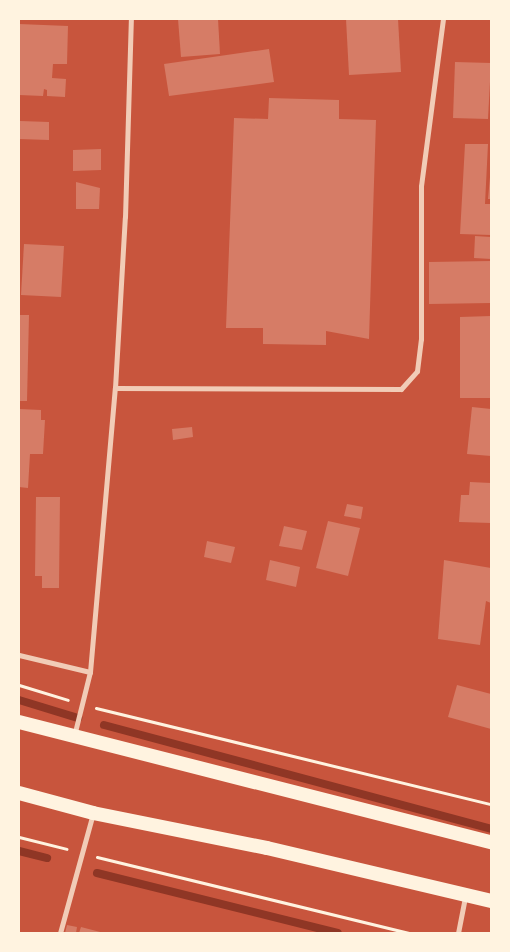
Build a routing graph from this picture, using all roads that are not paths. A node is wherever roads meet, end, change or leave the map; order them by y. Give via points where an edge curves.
1 (131, 19) edge
2 (443, 19) edge
3 (115, 388) junction
4 (19, 655) edge
5 (90, 672) junction
6 (19, 722) edge
7 (74, 736) junction
8 (19, 793) edge
9 (93, 813) junction
10 (491, 842) edge
11 (466, 894) junction
12 (491, 901) edge
13 (60, 933) edge
14 (458, 933) edge

1 - 3 street via 125,216
2 - 3 street via 421,186 421,339 417,371 402,389
3 - 5 street
4 - 5 street
5 - 7 street
6 - 7 highway
7 - 10 highway
8 - 9 highway
9 - 11 highway via 267,848
9 - 13 street
11 - 12 highway
11 - 14 street

